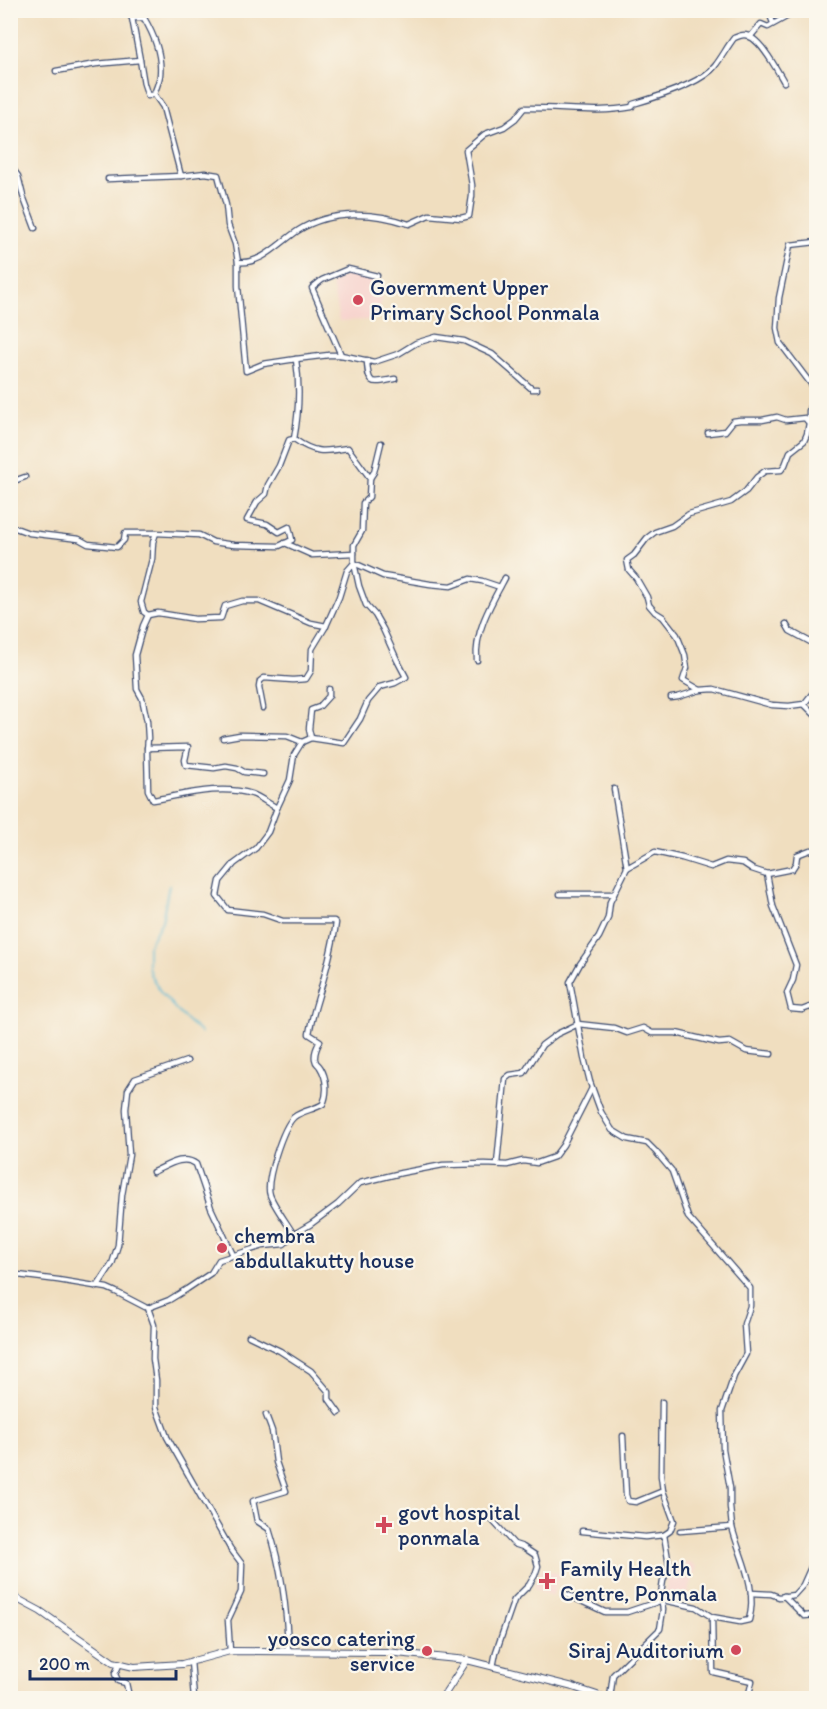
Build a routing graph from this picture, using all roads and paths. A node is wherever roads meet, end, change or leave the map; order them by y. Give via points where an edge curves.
1 (125, 10) edge
2 (768, 10) edge
3 (799, 10) edge
4 (132, 18) junction
5 (773, 23) dead end
6 (750, 37) junction
7 (140, 60) junction
8 (56, 71) dead end
9 (784, 82) dead end
10 (154, 94) junction
11 (10, 165) edge
12 (181, 176) junction
13 (108, 179) dead end
14 (35, 228) dead end
15 (816, 242) edge
16 (238, 262) junction
17 (377, 276) dead end
18 (341, 355) junction
19 (296, 359) junction
20 (367, 360) junction
21 (395, 379) dead end
22 (537, 388) dead end
23 (815, 388) edge
24 (809, 423) junction
25 (708, 433) dead end
26 (294, 439) junction
27 (381, 443) dead end
28 (25, 477) dead end
29 (370, 478) junction
30 (10, 480) edge
31 (10, 526) edge
32 (156, 533) junction
33 (285, 543) junction
34 (354, 553) junction
35 (354, 563) junction
36 (505, 578) dead end
37 (500, 587) junction
38 (148, 615) junction
39 (786, 624) dead end
40 (326, 626) junction
41 (816, 645) edge
42 (477, 660) dead end
43 (329, 689) dead end
44 (702, 689) junction
45 (816, 689) edge
46 (671, 698) dead end
47 (804, 704) junction
48 (263, 708) dead end
49 (816, 716) edge
50 (223, 738) dead end
51 (311, 738) junction
52 (302, 742) junction
53 (147, 748) junction
54 (263, 774) dead end
55 (614, 789) dead end
56 (277, 808) junction
57 (816, 850) edge
58 (627, 868) junction
59 (767, 874) junction
60 (560, 894) dead end
61 (614, 894) junction
62 (816, 1010) edge
63 (578, 1024) junction
64 (771, 1054) dead end
65 (187, 1061) dead end
66 (592, 1088) junction
67 (497, 1164) junction
68 (153, 1172) dead end
69 (294, 1235) junction
70 (233, 1255) junction
71 (10, 1274) edge
72 (97, 1287) junction
73 (145, 1308) dead end
74 (249, 1336) dead end
75 (662, 1402) dead end
76 (339, 1413) dead end
77 (266, 1415) dead end
78 (623, 1436) dead end
79 (663, 1491) junction
80 (493, 1511) dead end
81 (732, 1527) junction
82 (582, 1531) dead end
83 (680, 1531) dead end
84 (664, 1535) junction
85 (816, 1556) edge
86 (751, 1593) junction
87 (566, 1594) dead end
88 (10, 1595) edge
89 (784, 1596) junction
90 (663, 1600) junction
91 (816, 1615) edge
92 (712, 1617) junction
93 (230, 1651) junction
94 (288, 1652) junction
95 (467, 1660) junction
96 (191, 1661) junction
97 (120, 1663) junction
98 (493, 1667) junction
99 (126, 1698) edge
100 (194, 1698) edge
101 (442, 1698) edge
102 (606, 1698) edge
103 (610, 1698) edge
104 (748, 1698) edge

1 - 4 street
2 - 5 street
3 - 6 street via 768,27 761,24
4 - 7 street
4 - 10 street via 144,18 157,49 160,76
6 - 9 street via 765,51
6 - 16 street via 734,38 715,67 704,75 632,107 584,111 524,108 504,127 485,134 466,150 472,185 469,216 429,215 409,224 379,217 338,216 300,229 247,263
7 - 8 street
7 - 10 street via 148,96
10 - 12 street via 163,107
11 - 14 street via 18,176
12 - 13 street
12 - 16 street via 218,175
15 - 23 street via 790,245 777,328 780,343
16 - 19 street via 246,371
17 - 18 street via 348,269 312,288
18 - 19 street
18 - 20 street
19 - 26 street via 299,381
20 - 21 street via 370,380
20 - 22 street via 374,362 436,338 464,341 492,354 532,389
23 - 24 street
24 - 25 street via 805,418 740,420 733,421 725,431
24 - 44 street via 804,441 790,452 781,470 765,471 731,502 689,514 655,532 627,560 628,570 649,605 677,635 686,655 683,680
26 - 29 street via 312,450 348,448
26 - 33 street via 289,440 266,494 247,520 267,524 279,532 289,527 292,540
27 - 29 street
28 - 30 street
29 - 34 street via 369,497 363,503 363,531 354,545
31 - 32 street via 29,533 117,547 125,533
32 - 33 street via 199,535 225,544
32 - 38 street via 141,602
33 - 34 street via 312,555
34 - 35 street
35 - 37 street via 383,576 430,584 451,586 470,579
35 - 40 street via 347,571
35 - 51 street via 366,605 383,629 406,677 380,687 344,743
36 - 37 street
37 - 42 street via 480,634
38 - 40 street via 220,618 225,606 259,601
38 - 53 street via 135,655 137,689 147,721
39 - 41 street via 790,631
40 - 48 street via 312,649 311,671 306,679 260,681
43 - 51 street via 329,696 311,710
44 - 46 street
44 - 47 street via 772,705
45 - 47 street
47 - 49 street
50 - 52 street via 287,736
51 - 52 street
52 - 56 street
53 - 54 street via 188,747 186,765 226,766
53 - 56 street via 148,790 153,800 185,793 231,791 253,795
55 - 58 street
56 - 69 street via 268,832 220,881 217,896 228,910 283,921 336,923 309,1034 320,1041 315,1058 327,1095 323,1104 293,1118 269,1175 269,1194
57 - 59 street via 797,855 792,868
58 - 59 street via 655,852 711,867 726,861 743,863
58 - 61 street
59 - 62 street via 773,906 796,965 787,993 791,1009
60 - 61 street
61 - 63 street via 599,937 570,982
63 - 64 street via 627,1033 643,1028 652,1033 676,1033
63 - 66 street
63 - 67 street via 542,1046 524,1073 505,1079
65 - 72 street via 135,1079 128,1090 129,1155 118,1245 112,1264
66 - 67 street via 554,1157 537,1163
66 - 81 street via 612,1130 627,1139 647,1143 672,1171 688,1217 750,1288 744,1324 746,1354 722,1411
67 - 69 street via 443,1165 360,1183
68 - 70 street via 184,1159 196,1164
69 - 70 street via 284,1244
70 - 93 street via 219,1260 211,1272 187,1289 147,1308 154,1324 156,1407 167,1437 242,1564 241,1592 228,1620
71 - 72 street
72 - 73 street via 116,1292
74 - 76 street via 311,1371 329,1392 329,1400
75 - 79 street
77 - 94 street via 286,1491 253,1501 257,1521 269,1529 280,1568
78 - 79 street via 628,1501 636,1502
79 - 84 street via 674,1521
80 - 98 street via 492,1520 514,1544 535,1555 538,1566 529,1585 514,1600
81 - 83 street
81 - 86 street
82 - 84 street via 636,1537
84 - 90 street via 669,1564 663,1581
85 - 89 street via 803,1585 794,1595
86 - 89 street
86 - 92 street via 749,1620
87 - 90 street via 605,1612 627,1612
88 - 97 main road
89 - 91 street via 804,1616
90 - 92 street via 696,1607
90 - 103 street via 660,1629 613,1675
92 - 104 street via 713,1672 752,1681
93 - 94 main road
93 - 96 main road
94 - 95 main road via 386,1652
95 - 98 main road
95 - 101 main road
96 - 97 main road via 134,1667
96 - 100 street
97 - 99 street via 115,1674 118,1681 126,1683
98 - 102 main road

